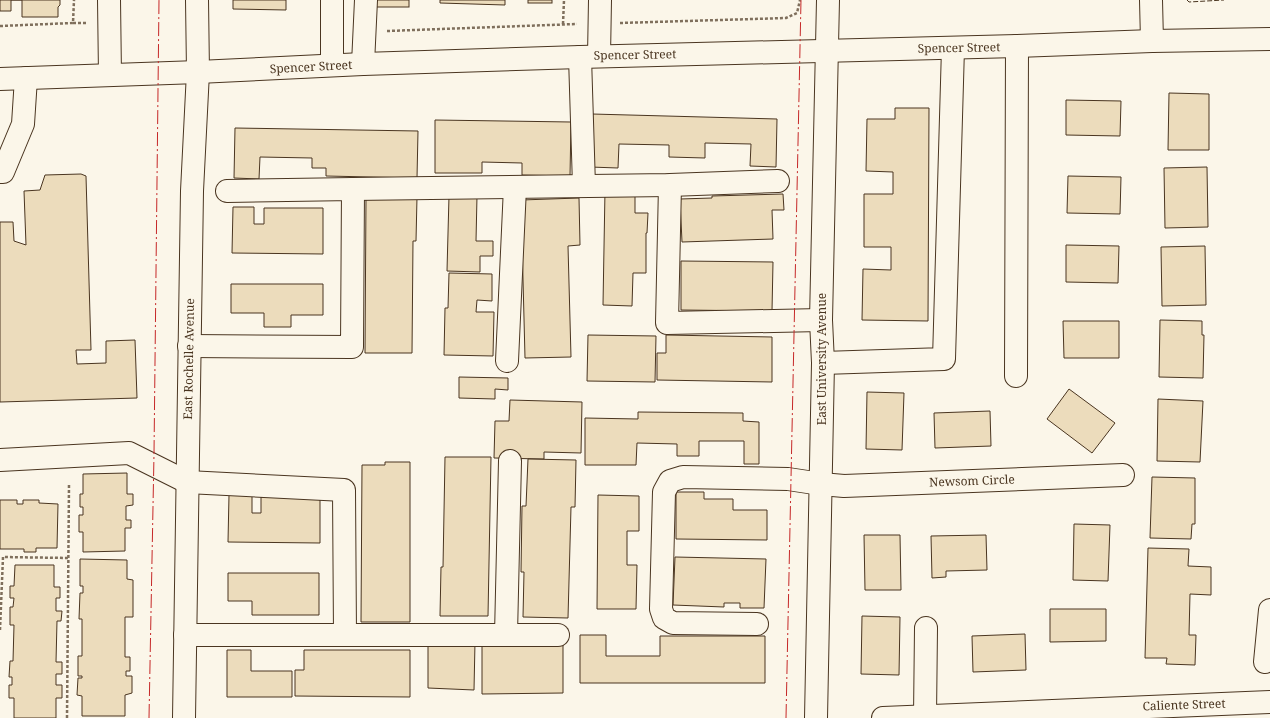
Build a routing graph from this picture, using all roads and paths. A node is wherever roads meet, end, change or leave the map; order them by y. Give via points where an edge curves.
1 (74, 0) edge
2 (110, 0) edge
3 (197, 0) edge
4 (332, 0) edge
5 (366, 0) edge
6 (564, 0) edge
7 (600, 0) edge
8 (828, 0) edge
9 (1151, 0) edge
10 (563, 24) dead end
11 (0, 26) edge
12 (1270, 39) edge
13 (1152, 41) junction
14 (1017, 46) junction
15 (953, 48) junction
16 (827, 51) junction
17 (590, 56) junction
18 (363, 64) junction
19 (332, 66) junction
20 (198, 72) junction
21 (110, 76) junction
22 (26, 78) junction
23 (0, 79) edge
24 (0, 172) edge
25 (778, 181) dead end
26 (584, 186) junction
27 (670, 186) junction
28 (515, 187) junction
29 (353, 189) junction
30 (227, 191) dead end
31 (821, 320) junction
32 (189, 346) junction
33 (507, 361) dead end
34 (823, 363) junction
35 (1016, 376) dead end
36 (0, 460) edge
37 (510, 461) dead end
38 (1123, 475) dead end
39 (187, 482) junction
40 (69, 484) dead end
41 (821, 484) junction
42 (69, 558) junction
43 (2, 559) edge
44 (1270, 610) edge
45 (757, 624) dead end
46 (926, 628) dead end
47 (0, 630) edge
48 (506, 634) junction
49 (185, 635) junction
50 (345, 635) junction
51 (558, 635) dead end
52 (1265, 662) dead end
53 (1270, 702) edge
54 (925, 716) junction
55 (67, 718) edge
56 (184, 718) edge
57 (816, 718) edge
58 (883, 718) edge

1 - 11 path via 73,22
2 - 21 street
3 - 20 street, East Rochelle Avenue
4 - 19 street
5 - 18 street
6 - 10 path
7 - 17 street
8 - 16 street, East University Avenue
9 - 13 street
12 - 13 street, Spencer Street
13 - 14 street, Spencer Street
14 - 15 street, Spencer Street
14 - 35 street
15 - 16 street, Spencer Street
15 - 34 street via 944,359
16 - 17 street, Spencer Street
16 - 31 street, East University Avenue
17 - 18 street, Spencer Street
17 - 26 street
18 - 19 street, Spencer Street
19 - 20 street, Spencer Street
20 - 21 street, Spencer Street
20 - 32 street, East Rochelle Avenue via 192,191
21 - 22 street, Spencer Street
22 - 23 street, Spencer Street
22 - 24 street via 23,124 3,172
25 - 27 street
26 - 27 street
26 - 28 street
27 - 31 street via 667,323
28 - 29 street
28 - 33 street
29 - 30 street
29 - 32 street via 352,347
31 - 34 street, East University Avenue
32 - 39 street, East Rochelle Avenue
34 - 41 street, East University Avenue
36 - 39 street via 130,453
37 - 48 street
38 - 41 street, Newsom Circle via 844,486
39 - 49 street, East Rochelle Avenue
39 - 50 street via 344,490
40 - 42 path
41 - 45 street, Newsom Circle via 788,479 683,477 670,481 664,492 661,609 664,618 673,623
41 - 57 street, East University Avenue
42 - 43 path
42 - 55 path
43 - 47 path
44 - 52 street
46 - 54 street
48 - 50 street
48 - 51 street
49 - 50 street
49 - 56 street, East Rochelle Avenue
53 - 54 street, Caliente Street
54 - 58 street, Caliente Street

